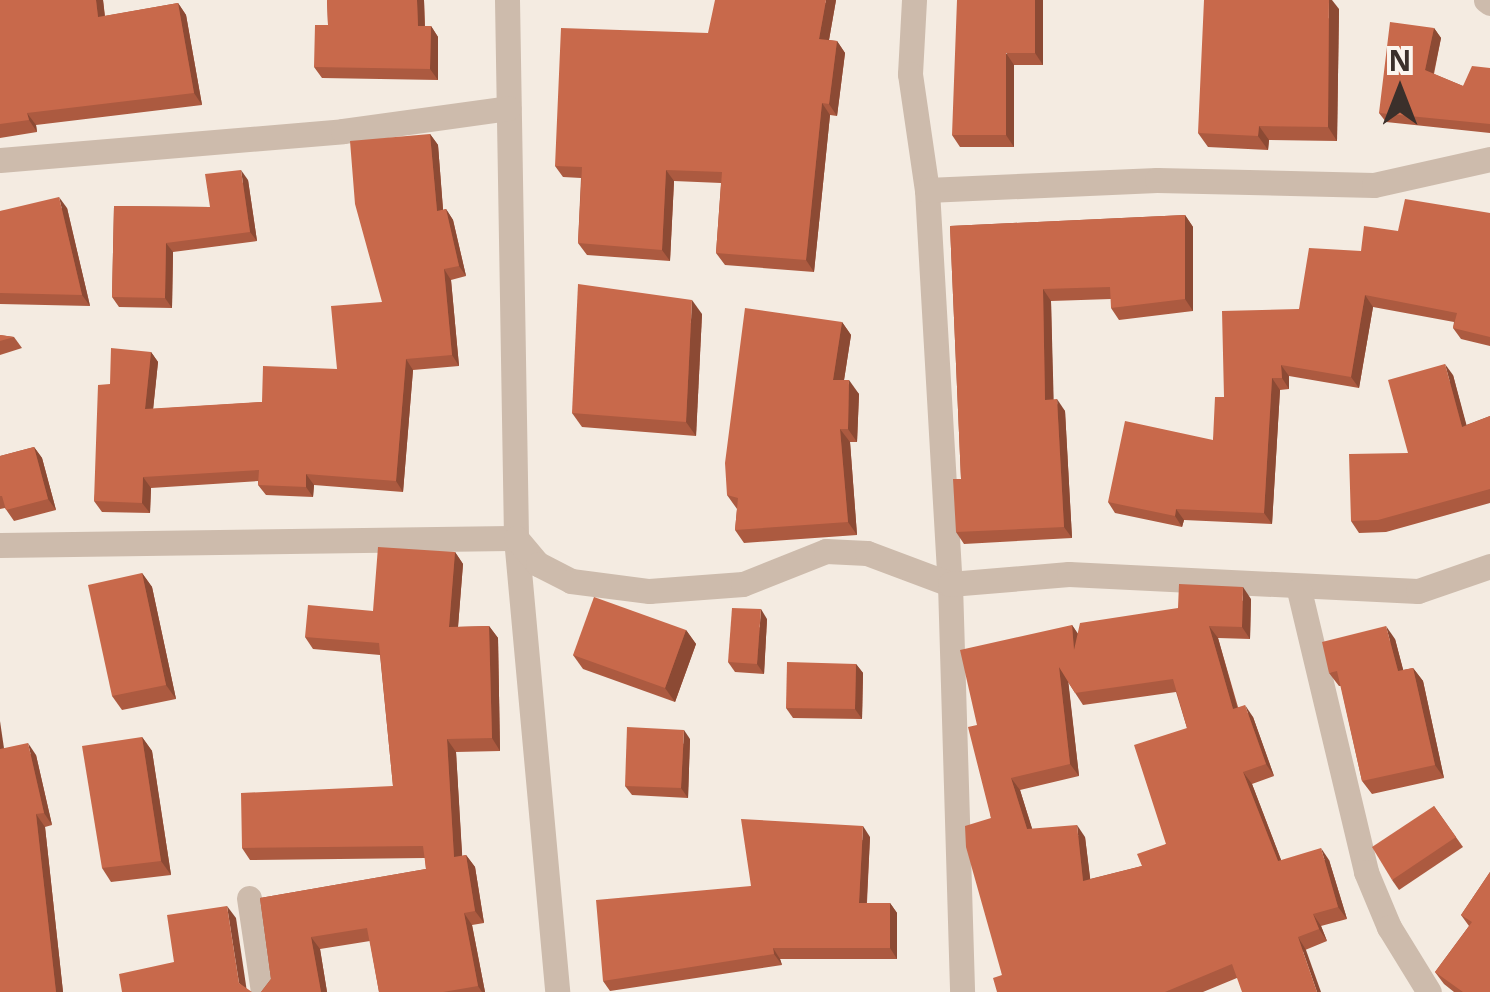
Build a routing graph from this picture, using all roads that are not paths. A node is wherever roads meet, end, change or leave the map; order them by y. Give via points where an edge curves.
1 (507, 0) edge
2 (914, 0) edge
3 (508, 108) junction
4 (1490, 159) edge
5 (0, 160) edge
6 (927, 190) junction
7 (516, 538) junction
8 (0, 546) edge
9 (1490, 566) edge
10 (950, 584) junction
11 (1299, 590) junction
12 (249, 898) dead end
13 (263, 992) edge
14 (557, 992) edge
15 (962, 992) edge
16 (1429, 992) edge

1 - 3 street
2 - 6 street via 910,74
3 - 5 street via 269,139
3 - 7 street
4 - 6 street via 1374,185 1157,180
6 - 10 street
7 - 8 street
7 - 10 street via 538,564 571,581 649,592 744,584 826,551 867,553
7 - 14 street
9 - 11 street via 1418,591
10 - 11 street via 1069,574
10 - 15 street
11 - 16 street via 1366,872
12 - 13 street

